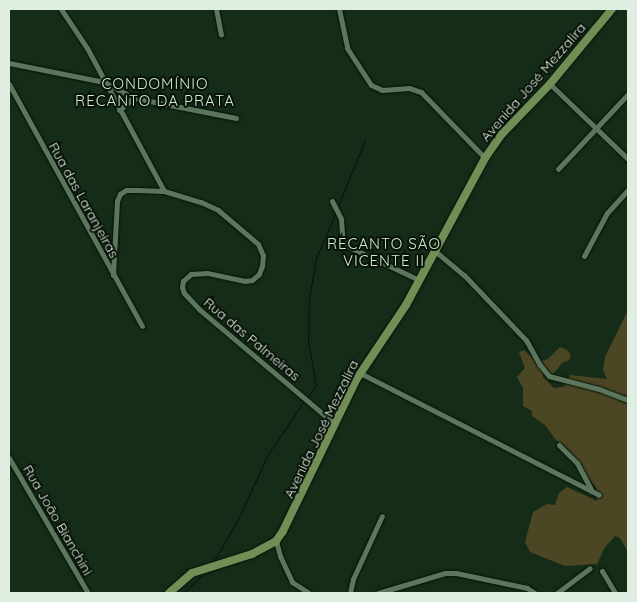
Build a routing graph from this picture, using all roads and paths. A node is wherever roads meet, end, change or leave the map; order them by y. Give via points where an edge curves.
1 (61, 9) edge
2 (216, 9) edge
3 (338, 9) edge
4 (612, 9) edge
5 (221, 35) dead end
6 (9, 63) edge
7 (104, 82) junction
8 (9, 84) edge
9 (550, 84) junction
10 (628, 94) edge
11 (134, 98) junction
12 (119, 110) junction
13 (236, 118) dead end
14 (596, 128) junction
15 (485, 158) junction
16 (628, 159) edge
17 (558, 169) dead end
18 (628, 190) edge
19 (164, 192) junction
20 (332, 201) dead end
21 (435, 251) junction
22 (584, 256) dead end
23 (113, 275) junction
24 (419, 280) junction
25 (142, 326) dead end
26 (360, 374) junction
27 (628, 400) edge
28 (335, 424) junction
29 (559, 445) dead end
30 (9, 458) edge
31 (592, 491) junction
32 (599, 495) dead end
33 (382, 516) dead end
34 (276, 542) junction
35 (590, 568) dead end
36 (602, 570) dead end
37 (88, 593) edge
38 (169, 593) edge
39 (309, 593) edge
40 (350, 593) edge
41 (378, 593) edge
42 (535, 593) edge
43 (557, 593) edge
44 (615, 593) edge

1 - 7 street via 87,48
2 - 5 street
3 - 15 street via 347,48 371,85 382,90 409,88 421,92
4 - 9 main road, Avenida José Mezzalira
6 - 7 street
7 - 11 street
7 - 12 street
8 - 23 street, Rua das Laranjeiras
9 - 14 street
9 - 15 main road, Avenida José Mezzalira via 502,134
10 - 14 street
11 - 12 street
11 - 13 street
12 - 19 street
14 - 16 street
14 - 17 street
15 - 21 main road, Avenida José Mezzalira
18 - 22 street via 607,213
19 - 23 street via 126,190 120,194
19 - 28 street, Rua das Palmeiras via 202,202 218,210 258,244 263,255 262,266 252,280 199,272 186,277 182,287 200,310
20 - 24 street via 346,244
21 - 24 main road, Avenida José Mezzalira
21 - 27 street via 464,275 526,340 549,376
23 - 25 street, Rua das Laranjeiras
24 - 26 main road, Avenida José Mezzalira
26 - 28 main road, Avenida José Mezzalira
26 - 31 street
28 - 34 main road, Avenida José Mezzalira via 293,514
29 - 31 street via 577,463
30 - 37 street, Rua João Bianchini
31 - 32 street
33 - 40 street via 352,579
34 - 38 main road via 232,561 192,573
34 - 39 street via 292,582
35 - 43 street
36 - 44 street
41 - 42 street via 445,573 456,573 527,588

